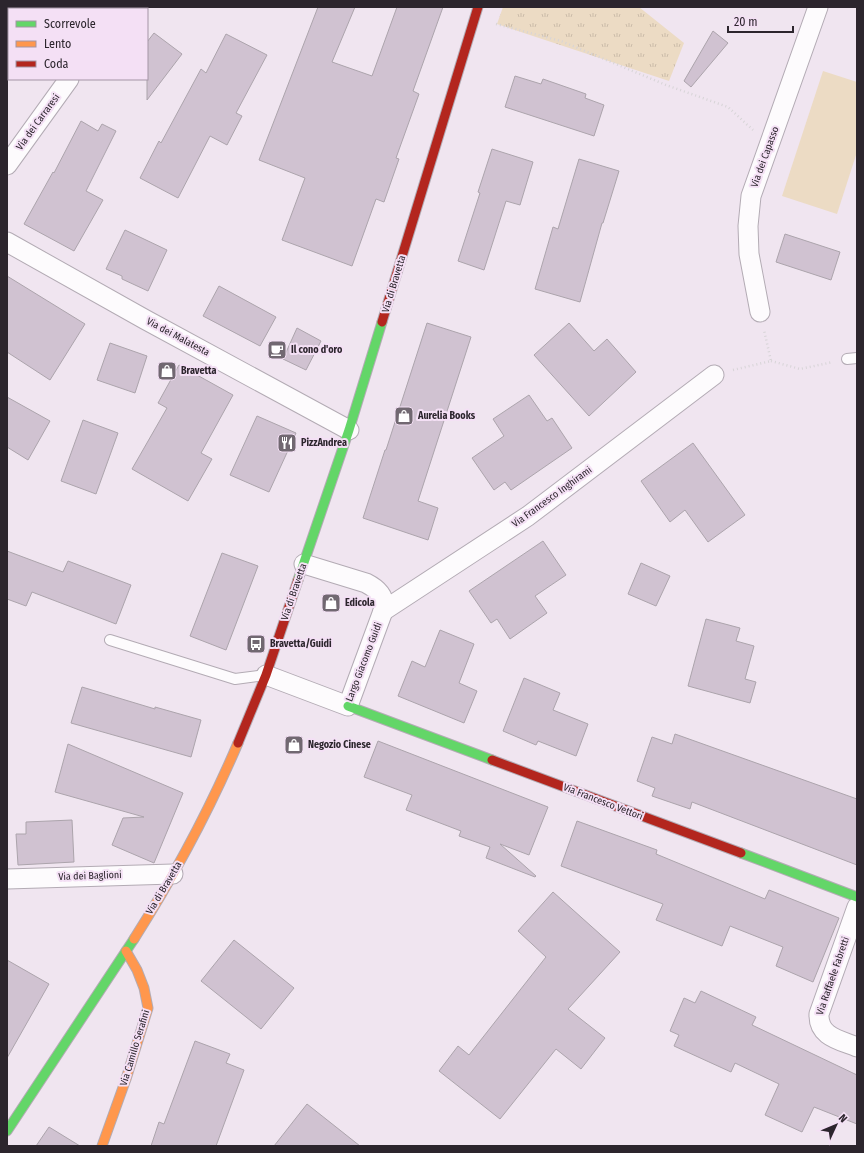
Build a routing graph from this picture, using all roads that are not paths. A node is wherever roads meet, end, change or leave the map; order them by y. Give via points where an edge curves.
1 (478, 7) edge
2 (818, 7) edge
3 (68, 80) edge
4 (7, 164) edge
5 (7, 242) edge
6 (760, 312) road end
7 (714, 375) road end
8 (349, 430) junction
9 (304, 564) junction
10 (383, 611) junction
11 (110, 640) dead end
12 (266, 675) junction
13 (348, 706) junction
14 (173, 874) junction
15 (7, 879) edge
16 (857, 898) edge
17 (857, 907) edge
18 (126, 951) junction
19 (857, 1047) edge
20 (7, 1131) edge
21 (102, 1146) edge

1 - 8 main road, Via di Bravetta
2 - 6 street, Via dei Capasso via 751,196 749,254
3 - 4 street, Via dei Carraresi
5 - 8 street, Via dei Malatesta
7 - 10 street, Via Francesco Inghirami via 528,516
8 - 9 main road, Via di Bravetta
9 - 10 street, Largo Giacomo Guidi via 375,588 382,597
9 - 12 main road, Via di Bravetta
10 - 13 street, Largo Giacomo Guidi
11 - 12 lane via 235,679
12 - 13 street, Largo Giacomo Guidi
12 - 14 main road, Via di Bravetta via 233,759
13 - 16 main road, Via Francesco Vettori
14 - 15 street, Via dei Baglioni
14 - 18 main road, Via di Bravetta
17 - 19 street, Via Raffaele Fabretti via 819,1014 820,1026 828,1035
18 - 20 main road, Via di Bravetta
18 - 21 main road, Via Camillo Serafini via 144,988 148,1008

